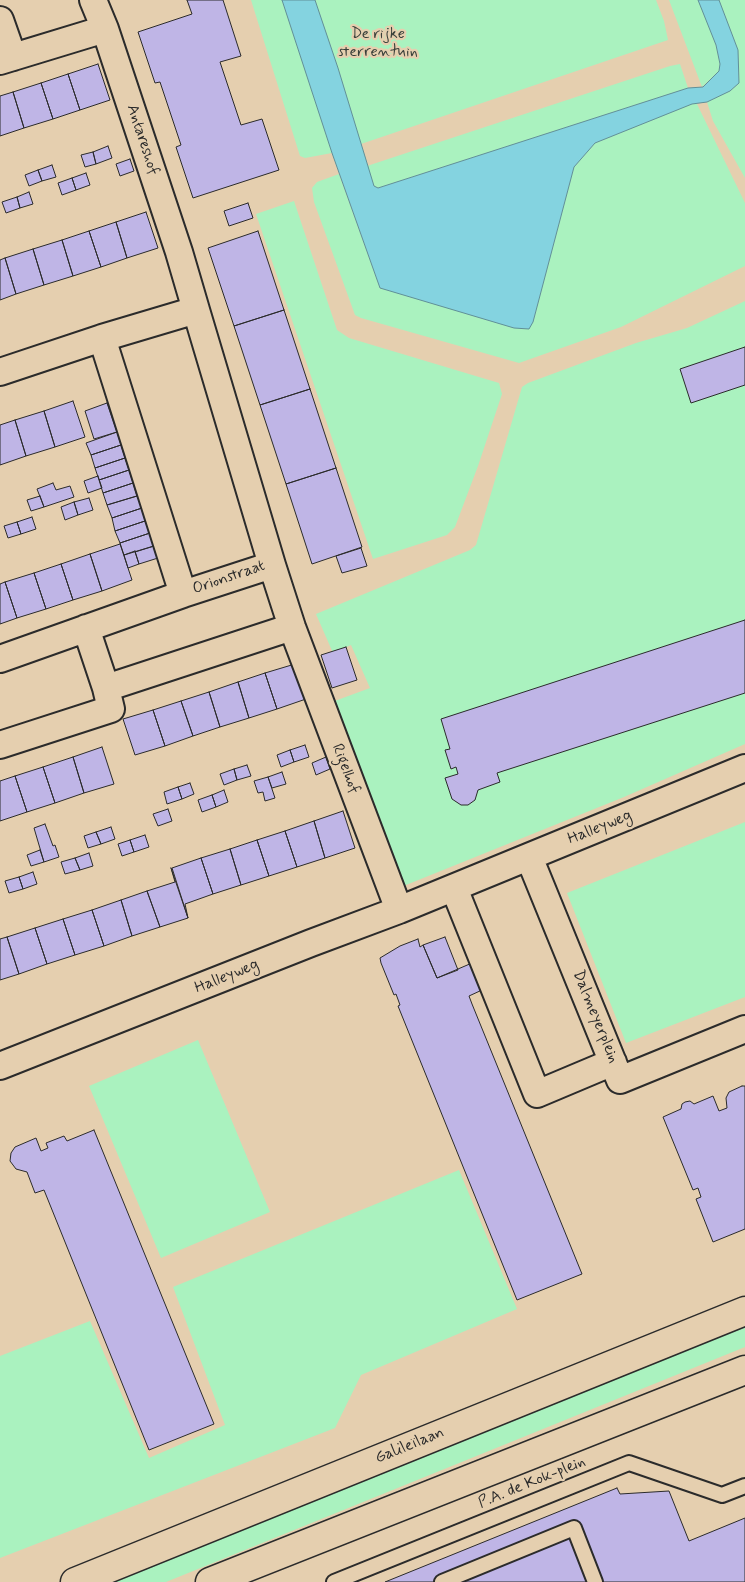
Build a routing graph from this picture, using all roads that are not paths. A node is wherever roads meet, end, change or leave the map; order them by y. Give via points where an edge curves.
1 (93, 0) edge
2 (0, 20) edge
3 (105, 29) junction
4 (6, 59) edge
5 (196, 310) junction
6 (102, 338) junction
7 (0, 372) edge
8 (272, 565) junction
9 (184, 594) junction
10 (292, 627) junction
11 (86, 628) junction
12 (0, 659) edge
13 (106, 688) junction
14 (0, 746) edge
15 (745, 768) edge
16 (530, 857) junction
17 (454, 888) junction
18 (398, 910) junction
19 (745, 1030) edge
20 (613, 1062) junction
21 (0, 1066) edge
22 (745, 1310) edge
23 (745, 1370) edge
24 (745, 1486) edge
25 (75, 1582) edge
26 (210, 1582) edge
27 (334, 1582) edge
28 (442, 1582) edge
29 (595, 1582) edge

1 - 3 street, Antareshof
2 - 4 street
3 - 4 street
3 - 5 street, Antareshof
5 - 6 street
5 - 8 street, Orionstraat
6 - 7 street
6 - 9 street, Orionstraat
8 - 9 street, Orionstraat
8 - 10 street, Rigelhof
9 - 11 street
10 - 13 street
10 - 18 street, Rigelhof
11 - 12 street
11 - 13 street
13 - 14 street via 111,709
15 - 16 street, Halleyweg
16 - 17 street, Halleyweg
16 - 20 street, Dalmeyerplein
17 - 18 street, Halleyweg
17 - 20 street via 537,1094
18 - 21 street, Halleyweg
19 - 20 street, Dalmeyerplein via 620,1080
22 - 25 street, Galileïlaan
23 - 26 street
24 - 27 lane, P.A. de Kok-plein via 722,1495 629,1463
28 - 29 lane via 574,1528

